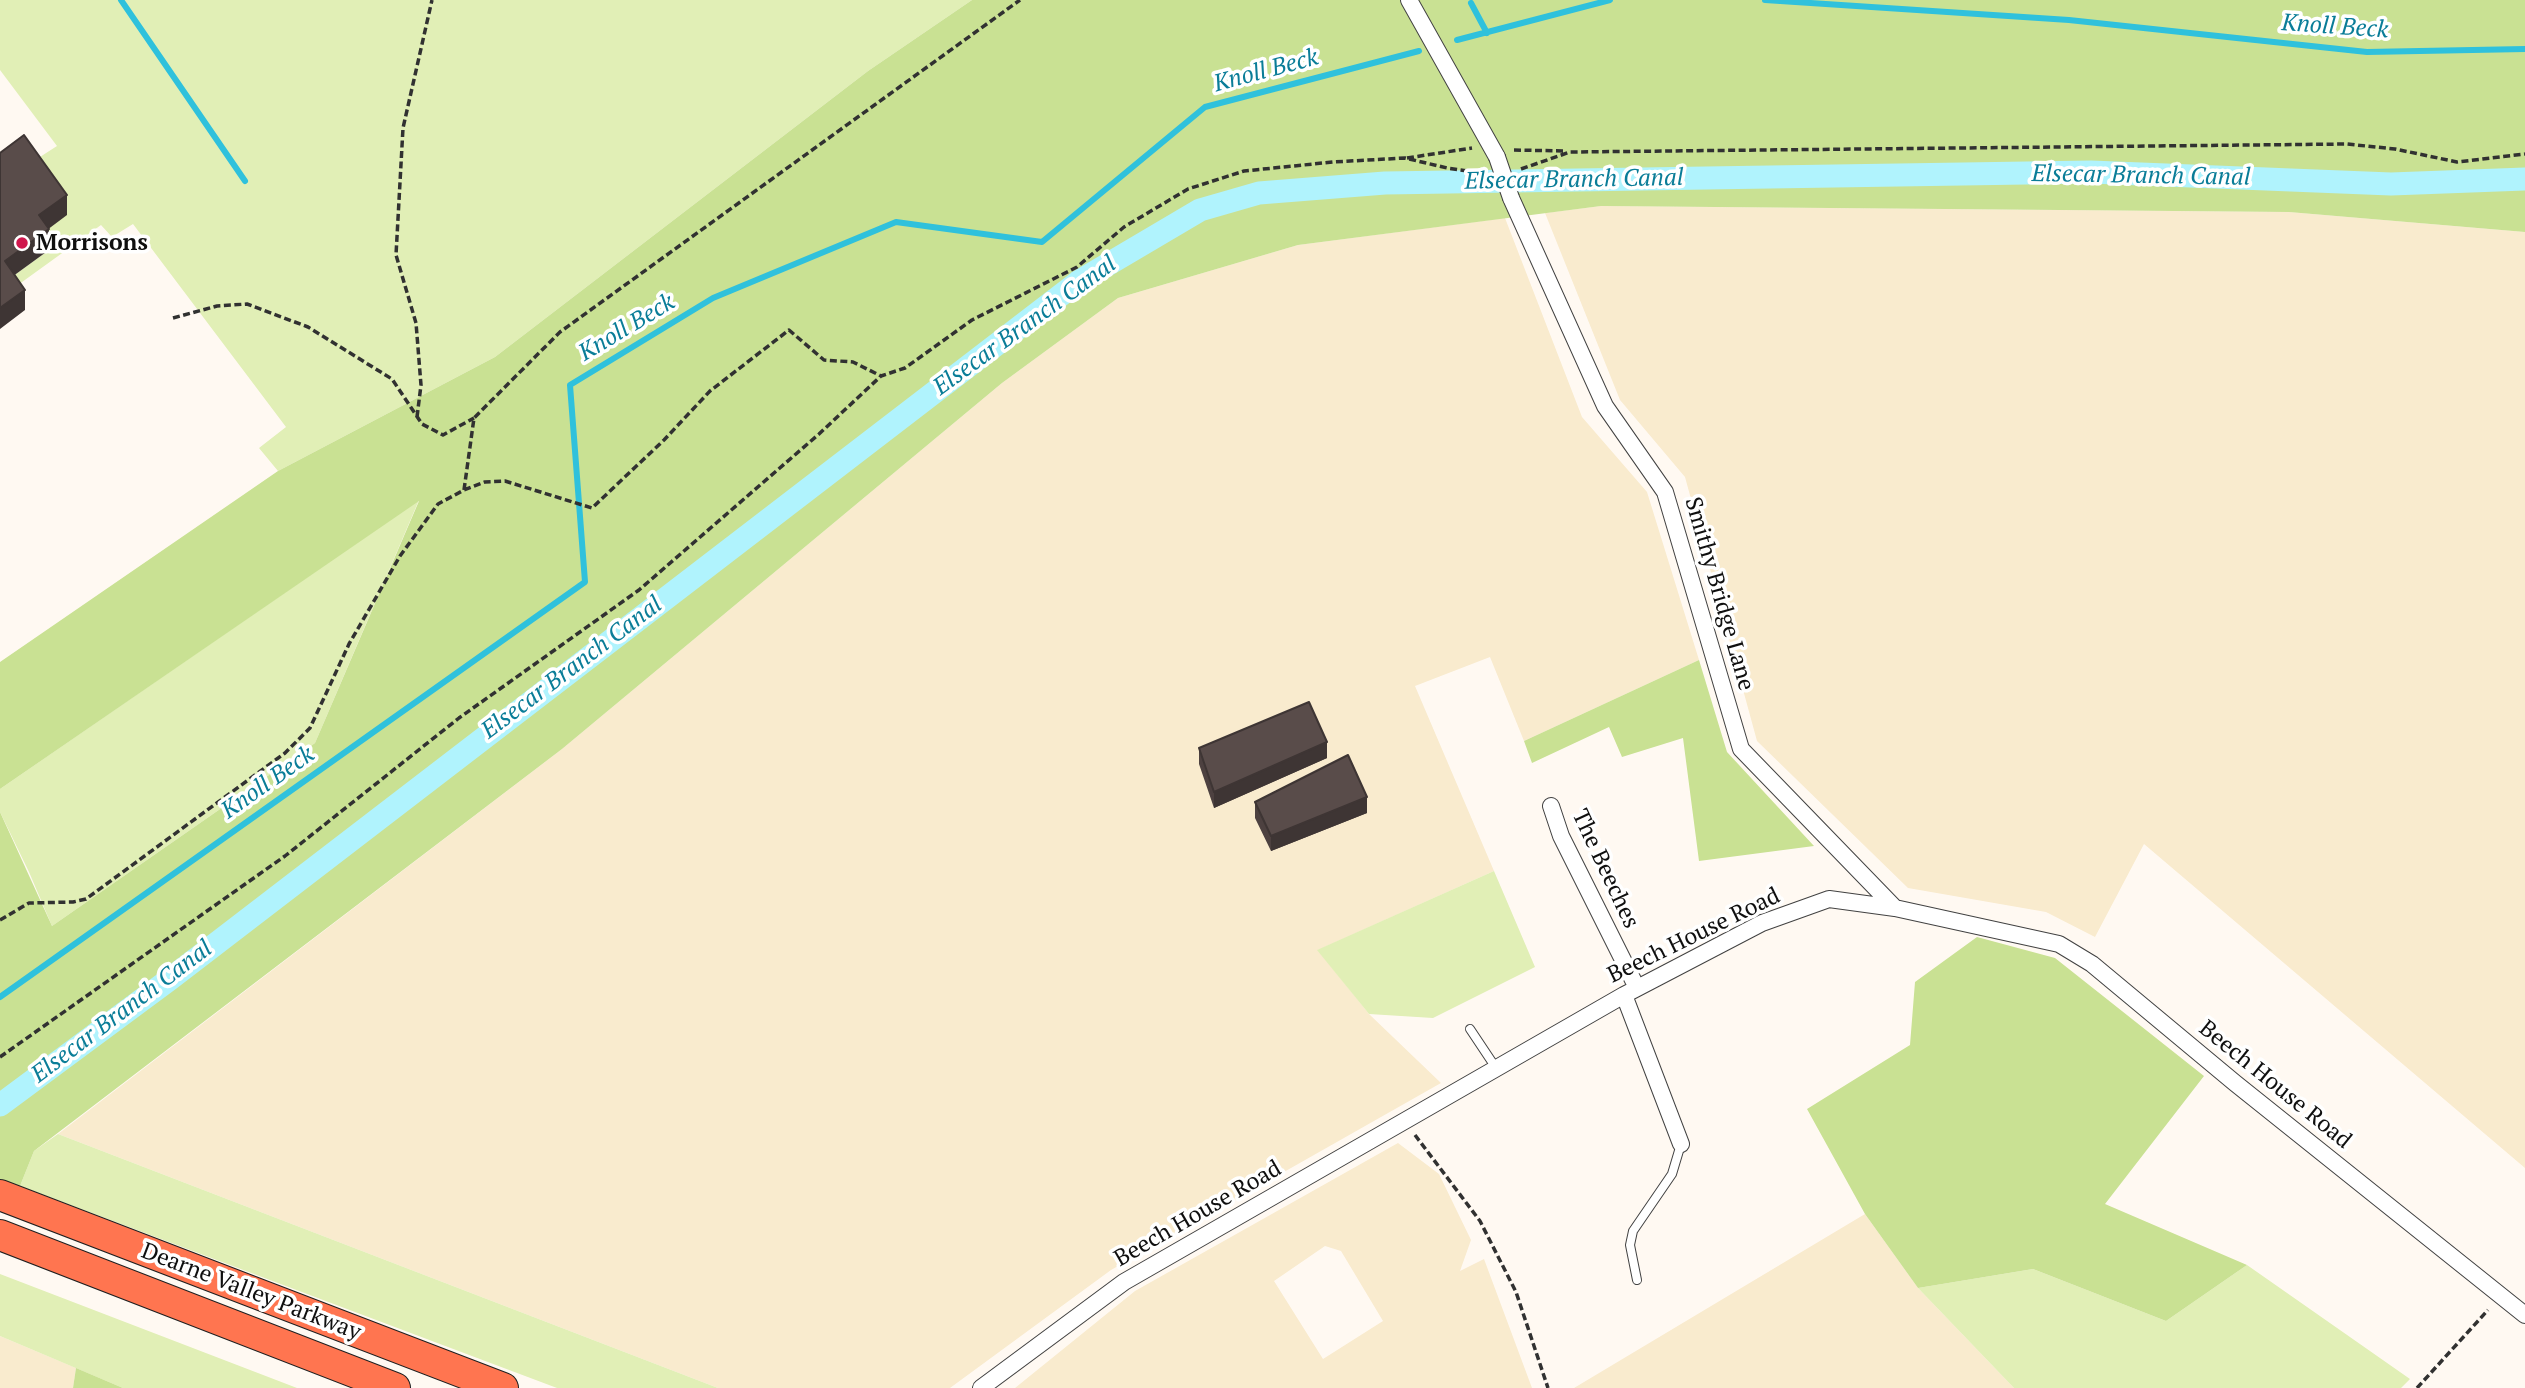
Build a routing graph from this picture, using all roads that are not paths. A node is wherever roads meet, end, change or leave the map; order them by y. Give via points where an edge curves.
1 (1409, 0) edge
2 (1551, 806) dead end
3 (1895, 908) junction
4 (1631, 992) junction
5 (1471, 1029) dead end
6 (1496, 1068) junction
7 (1681, 1144) joint
8 (0, 1195) edge
9 (0, 1236) edge
10 (1637, 1280) dead end
11 (2525, 1315) edge
12 (395, 1388) edge
13 (503, 1388) edge
14 (981, 1388) edge

1 - 3 street, Smithy Bridge Lane, bridge via 1497,157 1605,407 1665,492 1741,749
2 - 4 street, The Beeches
3 - 4 street, Beech House Road via 1829,899 1762,923
3 - 11 street, Beech House Road via 2059,944 2092,964
4 - 6 street, Beech House Road
4 - 7 street, The Beeches
5 - 6 lane
6 - 14 street, Beech House Road via 1124,1282
7 - 10 lane via 1672,1174 1633,1231 1630,1245
8 - 13 highway, Dearne Valley Parkway
9 - 12 highway, Dearne Valley Parkway

